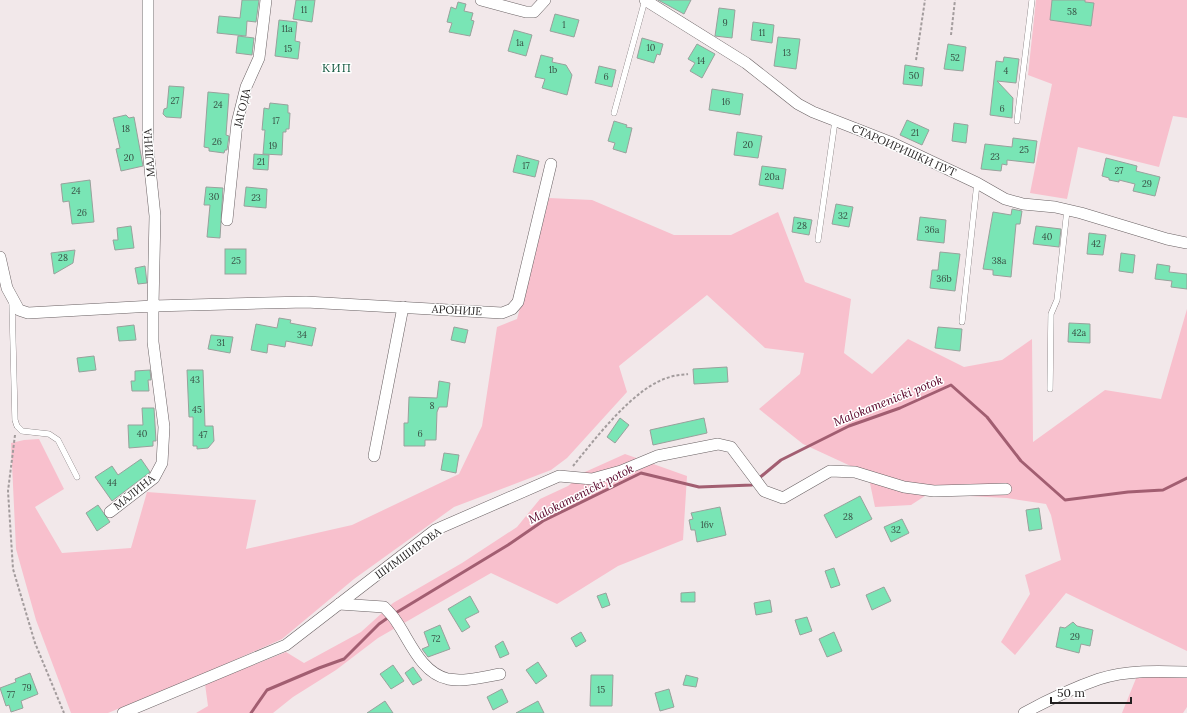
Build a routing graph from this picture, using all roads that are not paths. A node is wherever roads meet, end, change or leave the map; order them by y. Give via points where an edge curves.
1 (148, 0) edge
2 (266, 0) edge
3 (480, 0) edge
4 (545, 0) edge
5 (645, 0) edge
6 (1032, 0) edge
7 (614, 113) dead end
8 (835, 121) junction
9 (1017, 121) dead end
10 (551, 164) dead end
11 (977, 183) junction
12 (1067, 210) junction
13 (227, 220) dead end
14 (818, 240) dead end
15 (1187, 243) edge
16 (0, 257) edge
17 (12, 301) junction
18 (153, 306) junction
19 (402, 307) junction
20 (962, 322) dead end
21 (1050, 389) dead end
22 (374, 456) dead end
23 (77, 477) dead end
24 (1006, 489) dead end
25 (110, 512) dead end
26 (339, 604) junction
27 (1187, 672) edge
28 (500, 674) dead end
29 (123, 713) edge
30 (1024, 713) edge

1 - 18 street, МАЛИНА via 148,149 155,216
2 - 13 street, ЈАГОДА via 259,58 246,87 237,124
3 - 4 street via 534,12
5 - 7 lane
5 - 8 street, СТАРОИРИШКИ ПУТ via 746,63 798,104
6 - 9 lane
8 - 11 street, СТАРОИРИШКИ ПУТ via 890,142
8 - 14 lane
10 - 19 street, АРОНИЈЕ via 518,302 514,307 502,313
11 - 12 street, СТАРОИРИШКИ ПУТ via 1005,199
11 - 20 lane
12 - 15 street, СТАРОИРИШКИ ПУТ
12 - 21 lane via 1057,300 1051,314
16 - 17 street
17 - 18 street via 19,310 28,313
17 - 23 lane via 17,426 22,431 49,434 58,440
18 - 19 street, АРОНИЈЕ via 306,302
18 - 25 street, МАЛИНА via 153,342 164,427 162,462 154,478
19 - 22 street
24 - 26 street, ШИМШИРОВА via 934,491 904,487 855,472 830,471 783,498 764,491 731,447 718,444 657,456 621,471 592,479 559,476 435,530
26 - 28 street via 384,607 396,620 413,650 429,669 447,679 465,680
26 - 29 street, ШИМШИРОВА via 286,645
27 - 30 street via 1135,672 1100,679 1068,691

